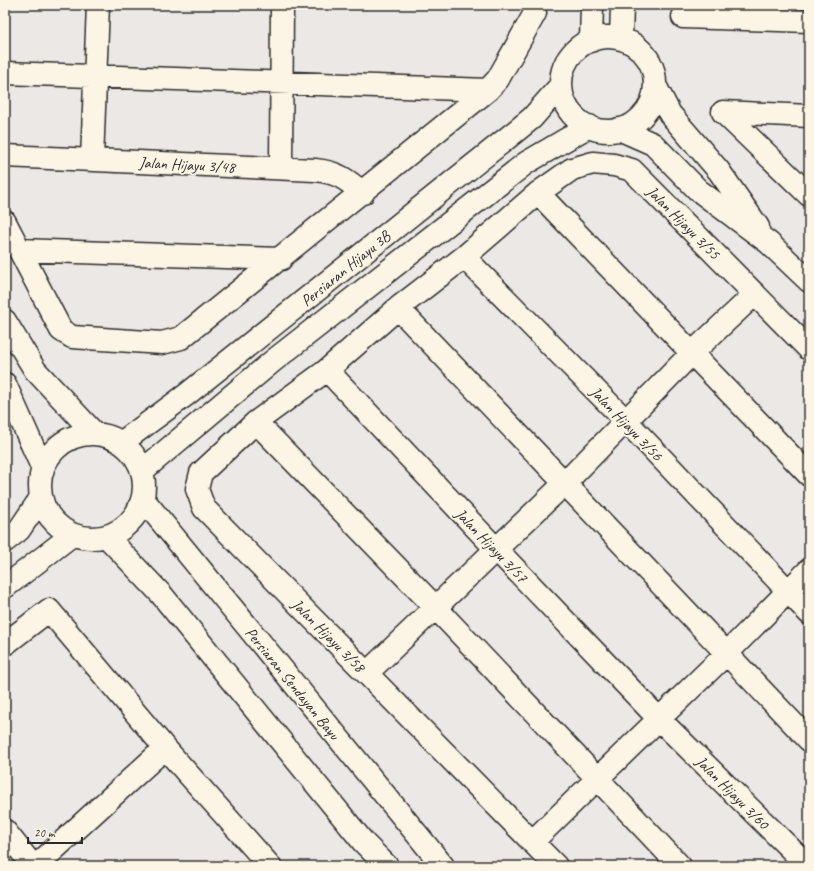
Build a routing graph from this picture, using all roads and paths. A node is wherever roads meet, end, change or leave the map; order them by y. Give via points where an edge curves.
1 (98, 5) edge
2 (282, 5) edge
3 (533, 5) edge
4 (592, 5) edge
5 (622, 5) edge
6 (683, 17) dead end
7 (809, 21) edge
8 (622, 39) junction
9 (591, 40) junction
10 (5, 73) edge
11 (95, 76) junction
12 (282, 82) junction
13 (561, 84) junction
14 (655, 85) junction
15 (488, 90) junction
16 (809, 116) edge
17 (588, 126) junction
18 (619, 129) junction
19 (5, 156) edge
20 (92, 160) junction
21 (281, 168) junction
22 (363, 192) junction
23 (538, 193) junction
24 (809, 195) edge
25 (5, 222) edge
26 (769, 243) junction
27 (19, 250) junction
28 (464, 257) junction
29 (281, 259) junction
30 (809, 281) edge
31 (755, 294) junction
32 (398, 308) junction
33 (5, 321) edge
34 (809, 349) edge
35 (692, 353) junction
36 (327, 370) junction
37 (5, 384) edge
38 (624, 420) junction
39 (256, 422) junction
40 (95, 434) junction
41 (121, 443) junction
42 (42, 467) junction
43 (142, 471) junction
44 (809, 475) edge
45 (564, 484) junction
46 (40, 499) junction
47 (143, 499) junction
48 (72, 535) junction
49 (107, 537) junction
50 (5, 541) edge
51 (496, 549) junction
52 (809, 570) edge
53 (5, 587) edge
54 (788, 592) junction
55 (435, 607) junction
56 (809, 613) edge
57 (5, 644) edge
58 (727, 653) junction
59 (367, 673) junction
60 (659, 718) junction
61 (809, 740) edge
62 (165, 748) junction
63 (597, 779) junction
64 (5, 831) edge
65 (532, 842) junction
66 (33, 866) edge
67 (36, 866) edge
68 (270, 866) edge
69 (387, 866) edge
70 (443, 866) edge
71 (556, 866) edge
72 (680, 866) edge
73 (808, 866) edge

1 - 11 street
2 - 12 street
3 - 15 street via 535,14 498,79
4 - 9 street
5 - 8 street
6 - 7 street
8 - 9 street via 606,37
8 - 14 street via 646,56 653,70
9 - 13 street via 578,47 569,58 563,70
10 - 11 street
11 - 12 street
11 - 20 street
12 - 15 street
12 - 21 street
13 - 17 street via 568,109
13 - 41 street, Persiaran Hijayu 3B via 532,118 186,395
14 - 18 street via 652,100 644,113 633,124
14 - 26 street via 670,114 719,170
15 - 22 street
16 - 24 street via 723,112
17 - 18 street via 603,130
17 - 43 street, Persiaran Hijayu 3B via 526,163 273,361
18 - 26 street via 653,144 698,190
19 - 20 street, Jalan Hijayu 3/48
20 - 21 street, Jalan Hijayu 3/48
21 - 22 street, Jalan Hijayu 3/48 via 328,171 343,176
22 - 29 street
23 - 28 street, Jalan Hijayu 3/55
23 - 31 street, Jalan Hijayu 3/55 via 572,169 593,163 632,170
23 - 35 street
25 - 27 street
26 - 30 street
27 - 29 street
27 - 29 street via 61,330 72,337 162,343 181,338 191,332
28 - 32 street, Jalan Hijayu 3/55
28 - 38 street, Jalan Hijayu 3/56
31 - 34 street, Jalan Hijayu 3/55
31 - 35 street
32 - 36 street, Jalan Hijayu 3/58
32 - 45 street
33 - 40 street via 35,370
35 - 38 street
35 - 44 street
36 - 39 street, Jalan Hijayu 3/58
36 - 51 street, Jalan Hijayu 3/57
37 - 42 street
38 - 45 street
38 - 54 street, Jalan Hijayu 3/56
39 - 55 street
39 - 59 street, Jalan Hijayu 3/58 via 201,473 197,489 204,508
40 - 41 street via 114,438
40 - 42 street via 79,435 63,442 51,453
41 - 43 street via 129,448
42 - 46 street
43 - 47 street
45 - 51 street
45 - 58 street
46 - 48 street via 46,514 57,526
46 - 50 street via 19,530
47 - 49 street via 136,515 123,529
47 - 70 street, Persiaran Sendayan Bayu
48 - 49 street via 90,539
48 - 53 street
49 - 69 street via 160,594 364,843
51 - 55 street
51 - 60 street, Jalan Hijayu 3/57
52 - 54 street
54 - 56 street, Jalan Hijayu 3/56
54 - 58 street
55 - 59 street
55 - 63 street
57 - 62 street via 49,610
58 - 60 street
58 - 61 street
59 - 65 street, Jalan Hijayu 3/58
60 - 63 street
60 - 73 street, Jalan Hijayu 3/60
62 - 67 street
62 - 68 street
63 - 65 street
63 - 72 street
64 - 66 street
65 - 71 street, Jalan Hijayu 3/58

